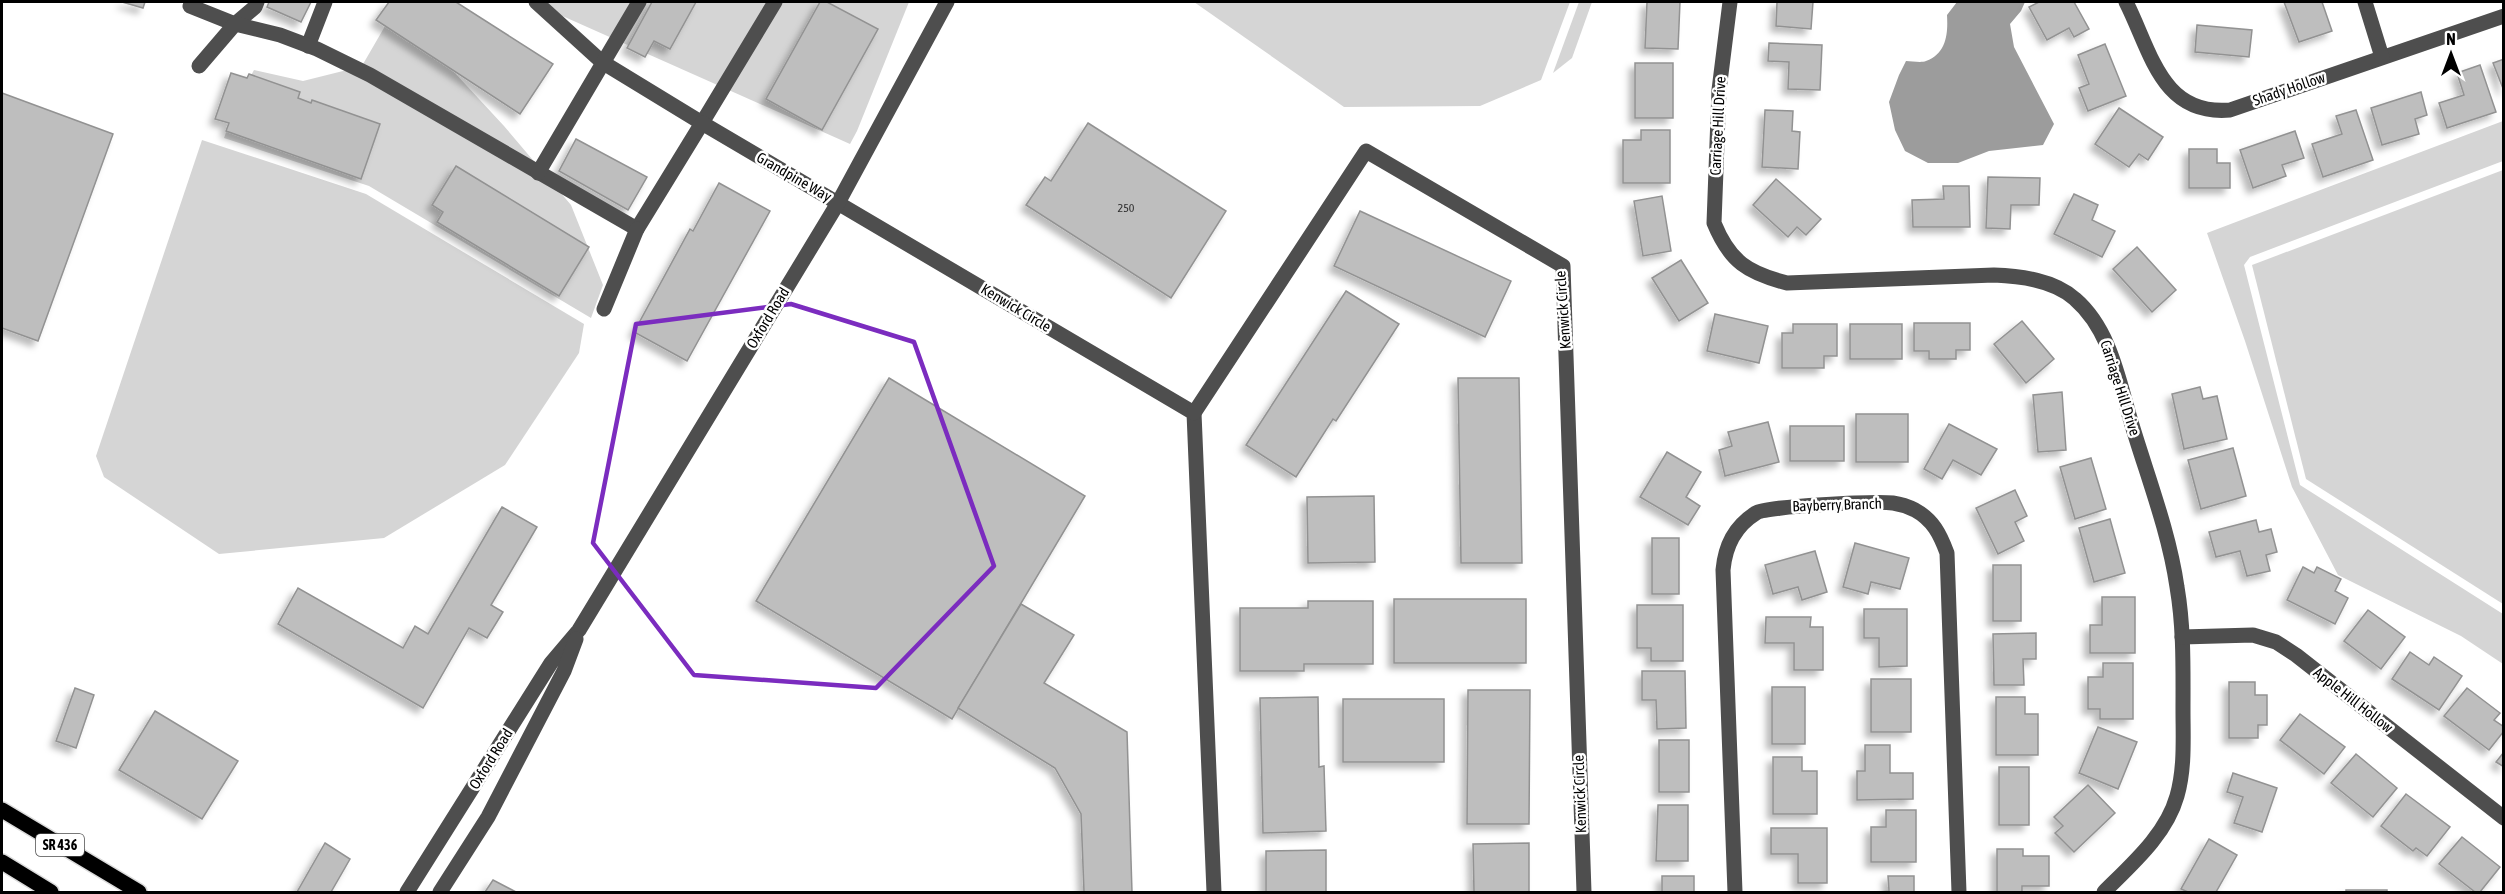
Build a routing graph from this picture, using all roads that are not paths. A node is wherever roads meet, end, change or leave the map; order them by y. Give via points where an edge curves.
1 (192, 2) edge
2 (257, 2) edge
3 (325, 2) edge
4 (536, 2) edge
5 (639, 2) edge
6 (775, 2) edge
7 (947, 2) edge
8 (1730, 2) edge
9 (2126, 2) edge
10 (2364, 2) edge
11 (2504, 16) edge
12 (235, 24) junction
13 (308, 46) junction
14 (2382, 57) junction
15 (602, 62) junction
16 (199, 66) dead end
17 (702, 123) junction
18 (538, 172) junction
19 (838, 203) junction
20 (637, 229) junction
21 (604, 309) dead end
22 (1194, 413) junction
23 (579, 630) junction
24 (2182, 638) junction
25 (2, 810) edge
26 (2504, 818) edge
27 (2, 862) edge
28 (51, 892) edge
29 (139, 892) edge
30 (407, 892) edge
31 (440, 892) edge
32 (1214, 892) edge
33 (1584, 892) edge
34 (1735, 892) edge
35 (1959, 892) edge
36 (2104, 892) edge

1 - 12 street via 190,6
2 - 12 street
3 - 13 street
4 - 15 street, Grandpine Way
5 - 15 street
6 - 17 street
7 - 19 street, Oxford Road
8 - 24 street, Carriage Hill Drive via 1719,90 1713,200 1714,223 1721,241 1738,263 1787,283 2002,275 2053,285 2075,298 2102,330 2114,364 2170,550
9 - 14 street, Shady Hollow via 2157,70 2175,95 2212,112 2230,110
10 - 14 street
11 - 14 street, Shady Hollow
12 - 13 street
12 - 16 street
13 - 18 street via 370,75
15 - 17 street, Grandpine Way
15 - 18 street
17 - 19 street, Grandpine Way
17 - 20 street
18 - 20 street
19 - 22 street, Kenwick Circle
19 - 23 street, Oxford Road
20 - 21 street
22 - 32 street
22 - 33 street, Kenwick Circle via 1366,151 1563,266
23 - 30 street, Oxford Road via 551,663
23 - 31 street, Oxford Road via 564,671 488,817
24 - 26 street, Apple Hill Hollow via 2253,635 2276,642
24 - 36 street, Carriage Hill Drive via 2183,764 2177,796 2165,824 2145,851
25 - 29 main road, SR 436
27 - 28 main road
34 - 35 street, Bayberry Branch via 1725,549 1757,512 1782,507 1892,503 1914,509 1930,521 1947,553

